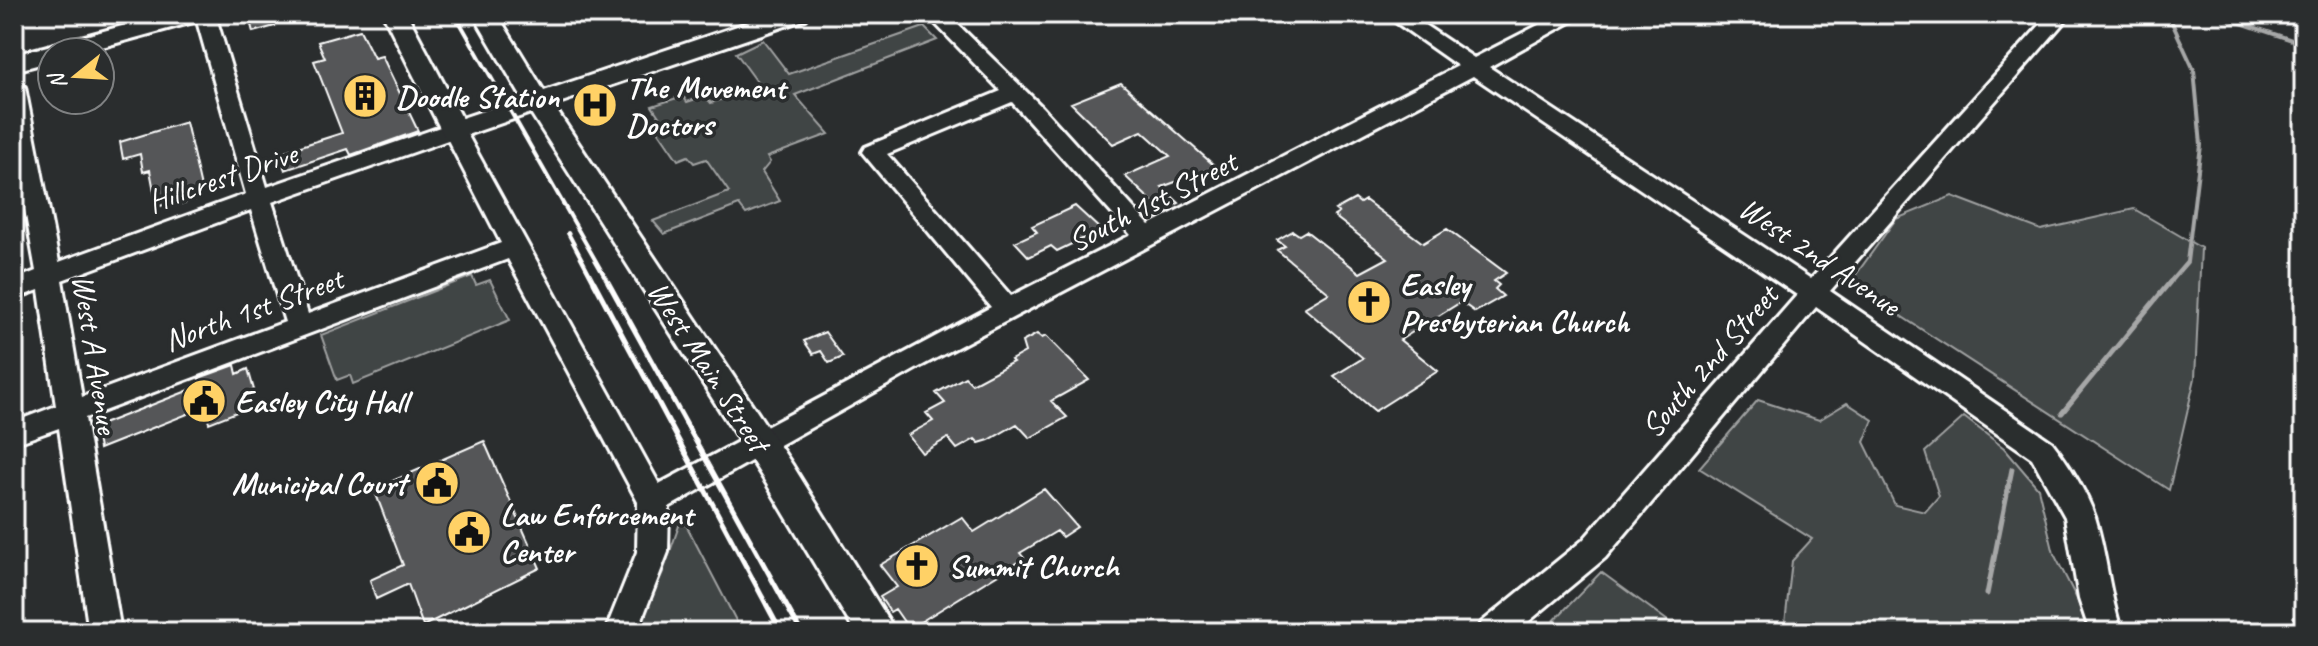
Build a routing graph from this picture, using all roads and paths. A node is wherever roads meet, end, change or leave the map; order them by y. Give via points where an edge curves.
1 (195, 14) edge
2 (205, 14) edge
3 (395, 14) edge
4 (485, 14) edge
5 (797, 14) edge
6 (936, 14) edge
7 (1394, 14) edge
8 (1575, 14) edge
9 (2061, 14) edge
10 (113, 36) edge
11 (36, 57) edge
12 (14, 63) edge
13 (1475, 67) junction
14 (14, 87) edge
15 (1014, 93) junction
16 (536, 103) junction
17 (454, 130) junction
18 (20, 139) edge
19 (260, 196) junction
20 (1148, 239) junction
21 (515, 247) junction
22 (49, 275) junction
23 (14, 290) edge
24 (1813, 292) junction
25 (1009, 311) junction
26 (300, 329) junction
27 (70, 412) junction
28 (14, 433) edge
29 (759, 443) junction
30 (653, 501) junction
31 (105, 632) edge
32 (621, 632) edge
33 (876, 632) edge
34 (1493, 632) edge
35 (2106, 632) edge

1 - 10 main road
2 - 19 street
3 - 17 main road
4 - 16 main road, West Main Street
5 - 16 main road
6 - 15 street
7 - 13 street, West 2nd Avenue
8 - 13 street, South 1st Street
9 - 24 street, South 2nd Street
11 - 12 main road
13 - 20 street, South 1st Street
13 - 24 street, West 2nd Avenue
14 - 18 street, West A Avenue
15 - 20 street
15 - 25 street via 873,152
16 - 17 main road
16 - 29 main road, West Main Street
17 - 19 street, Hillcrest Drive
17 - 21 street
18 - 22 street, West A Avenue
19 - 22 street, Hillcrest Drive
19 - 26 street
20 - 25 street, South 1st Street
21 - 26 street, North 1st Street
21 - 30 street
22 - 23 street, Hillcrest Drive
22 - 27 street, West A Avenue
24 - 34 street, South 2nd Street via 1594,549
24 - 35 street, West 2nd Avenue via 2042,450 2080,517
25 - 29 street, South 1st Street
26 - 27 street, North 1st Street
27 - 28 street, North 1st Street
27 - 31 street, West A Avenue
29 - 30 street, South 1st Street
29 - 33 main road, West Main Street
30 - 32 street via 659,524 653,558

